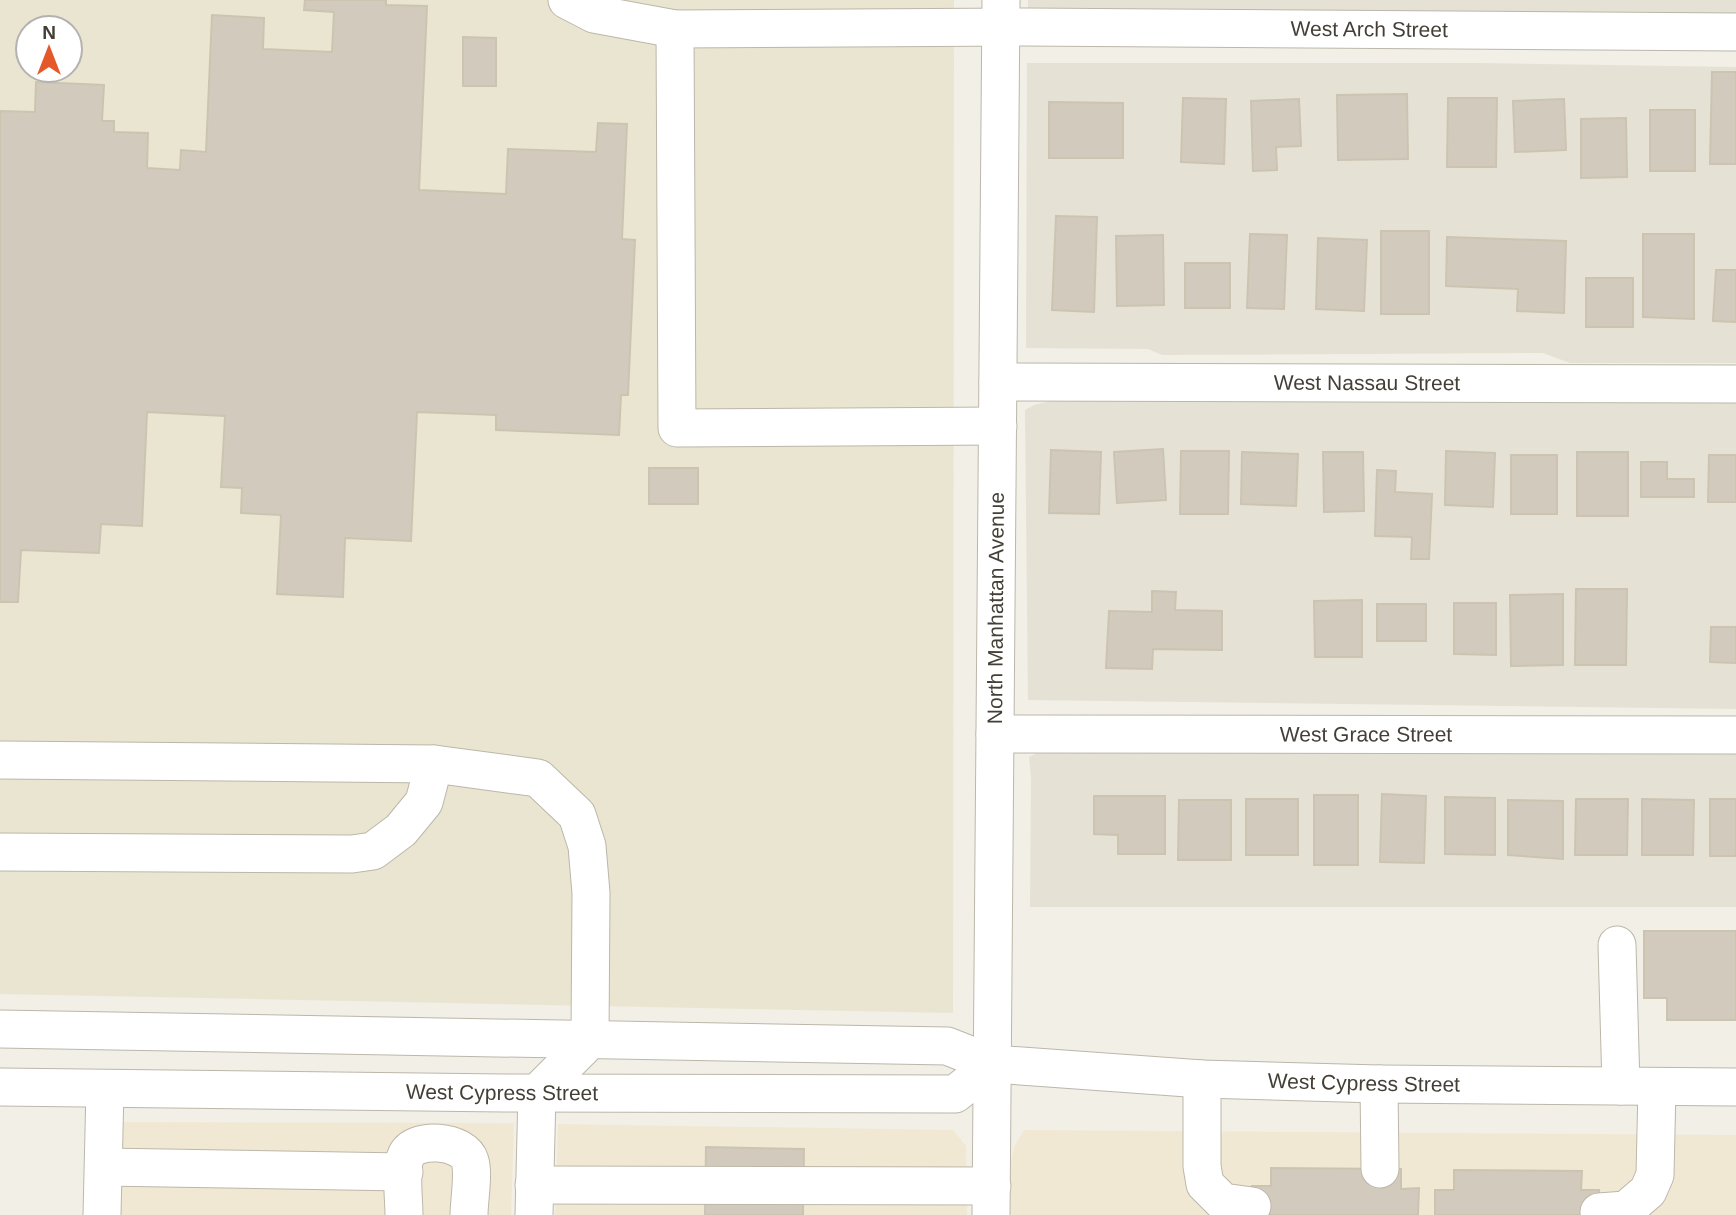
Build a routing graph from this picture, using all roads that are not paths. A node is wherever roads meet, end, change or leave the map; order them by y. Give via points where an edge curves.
1 (567, 0) edge
2 (923, 14) edge
3 (1001, 14) edge
4 (675, 29) junction
5 (1736, 32) edge
6 (998, 382) junction
7 (1736, 384) edge
8 (998, 426) junction
9 (995, 734) junction
10 (1736, 735) edge
11 (0, 760) edge
12 (434, 764) junction
13 (0, 852) edge
14 (1617, 945) dead end
15 (0, 1029) edge
16 (590, 1040) junction
17 (993, 1064) junction
18 (1202, 1079) junction
19 (1378, 1084) junction
20 (1621, 1086) junction
21 (0, 1087) edge
22 (1657, 1087) junction
23 (1736, 1087) edge
24 (105, 1089) junction
25 (537, 1093) junction
26 (103, 1167) junction
27 (1380, 1169) dead end
28 (404, 1172) junction
29 (534, 1200) edge
30 (595, 1200) edge
31 (926, 1200) edge
32 (991, 1201) edge
33 (1252, 1206) dead end
34 (1599, 1212) dead end
35 (102, 1215) edge
36 (404, 1215) edge
37 (469, 1215) edge

1 - 4 street, West Arch Street via 594,14
2 - 3 street, West Arch Street
2 - 4 street, West Arch Street
3 - 5 street, West Arch Street
3 - 6 street, North Manhattan Avenue
4 - 8 street via 677,428
6 - 7 street, West Nassau Street
6 - 8 street, North Manhattan Avenue
8 - 9 street, North Manhattan Avenue
9 - 10 street, West Grace Street
9 - 17 street, North Manhattan Avenue
11 - 12 street
12 - 13 street via 424,802 401,831 373,851
12 - 16 street via 538,778 577,815 587,846 591,893
14 - 20 street
15 - 16 street, West Cypress Street
16 - 17 street, West Cypress Street via 947,1045
16 - 25 street
17 - 18 street, West Cypress Street
17 - 25 street, West Cypress Street via 955,1094
17 - 32 street, North Manhattan Avenue
18 - 19 street, West Cypress Street
18 - 33 street via 1205,1184 1223,1202
19 - 20 street, West Cypress Street
19 - 27 street
20 - 22 street, West Cypress Street
21 - 24 street, West Cypress Street
22 - 23 street, West Cypress Street
22 - 34 street via 1655,1175 1648,1191 1626,1210
24 - 25 street, West Cypress Street
24 - 26 street
25 - 29 street
26 - 28 street
26 - 35 street
28 - 36 street
28 - 37 street via 405,1156 412,1147 452,1144 464,1151 470,1162
29 - 30 street
30 - 31 street
31 - 32 street

